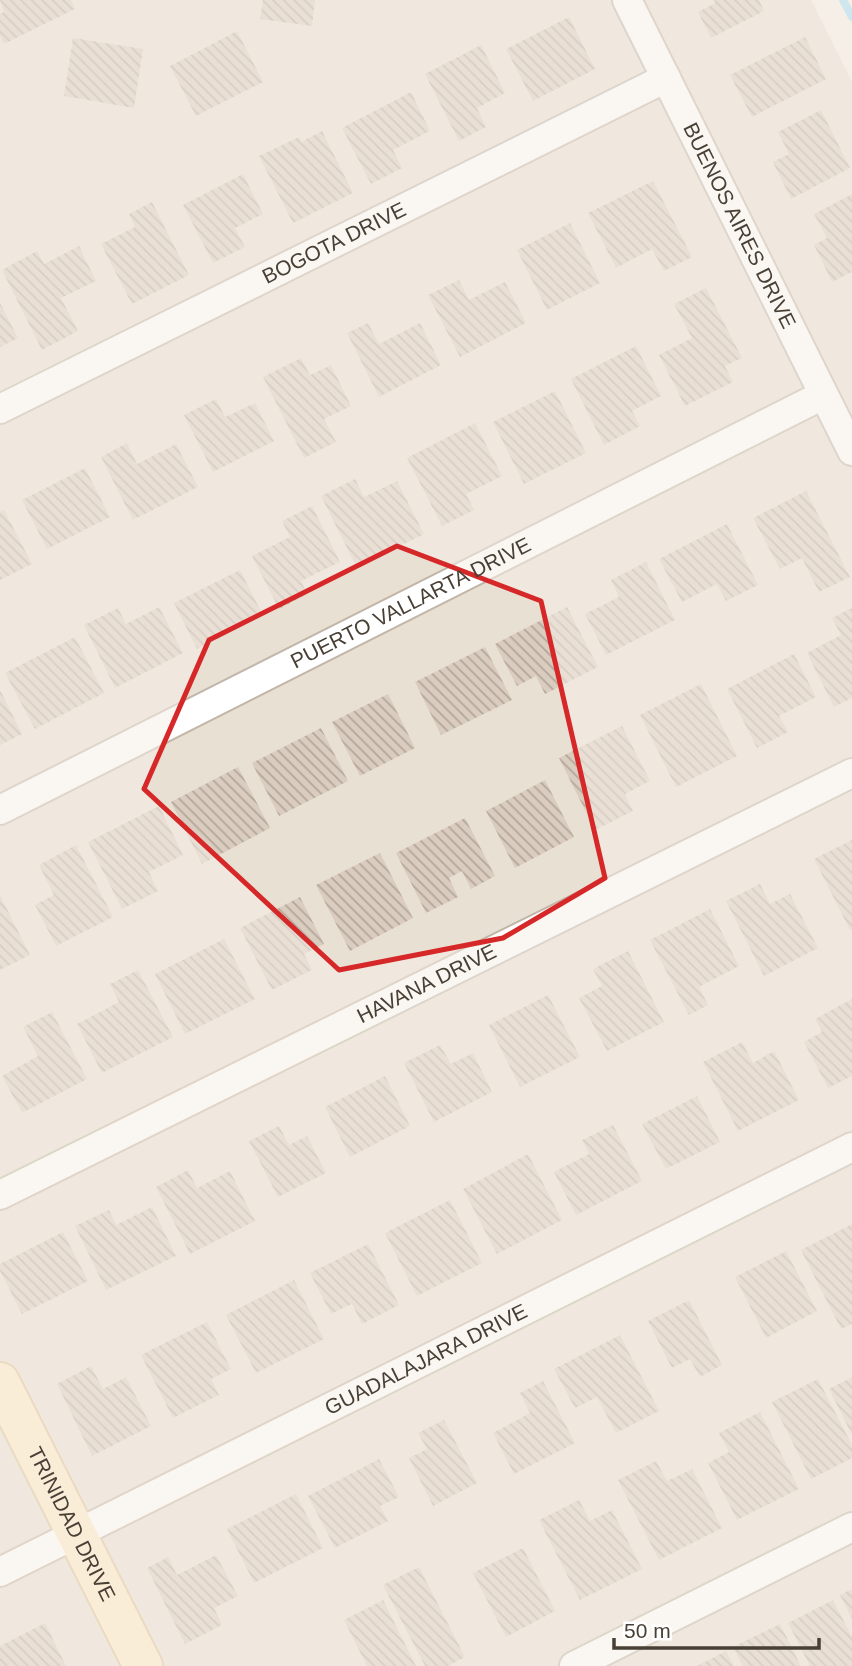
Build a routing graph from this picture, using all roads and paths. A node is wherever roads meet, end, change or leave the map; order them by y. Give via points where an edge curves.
1 (627, 0) edge
2 (666, 78) junction
3 (823, 395) junction
4 (0, 409) edge
5 (852, 451) edge
6 (852, 773) edge
7 (0, 810) edge
8 (852, 1147) edge
9 (0, 1195) edge
10 (0, 1382) edge
11 (852, 1527) edge
12 (76, 1534) junction
13 (0, 1572) edge
14 (143, 1666) edge
15 (574, 1666) edge

1 - 2 street, BUENOS AIRES DRIVE
2 - 3 street, BUENOS AIRES DRIVE
2 - 4 street, BOGOTA DRIVE
3 - 5 street, BUENOS AIRES DRIVE
3 - 7 street, PUERTO VALLARTA DRIVE
6 - 9 street, HAVANA DRIVE
8 - 12 street, GUADALAJARA DRIVE
10 - 12 street, TRINIDAD DRIVE
11 - 15 street
12 - 13 street, GUADALAJARA DRIVE
12 - 14 street, TRINIDAD DRIVE

